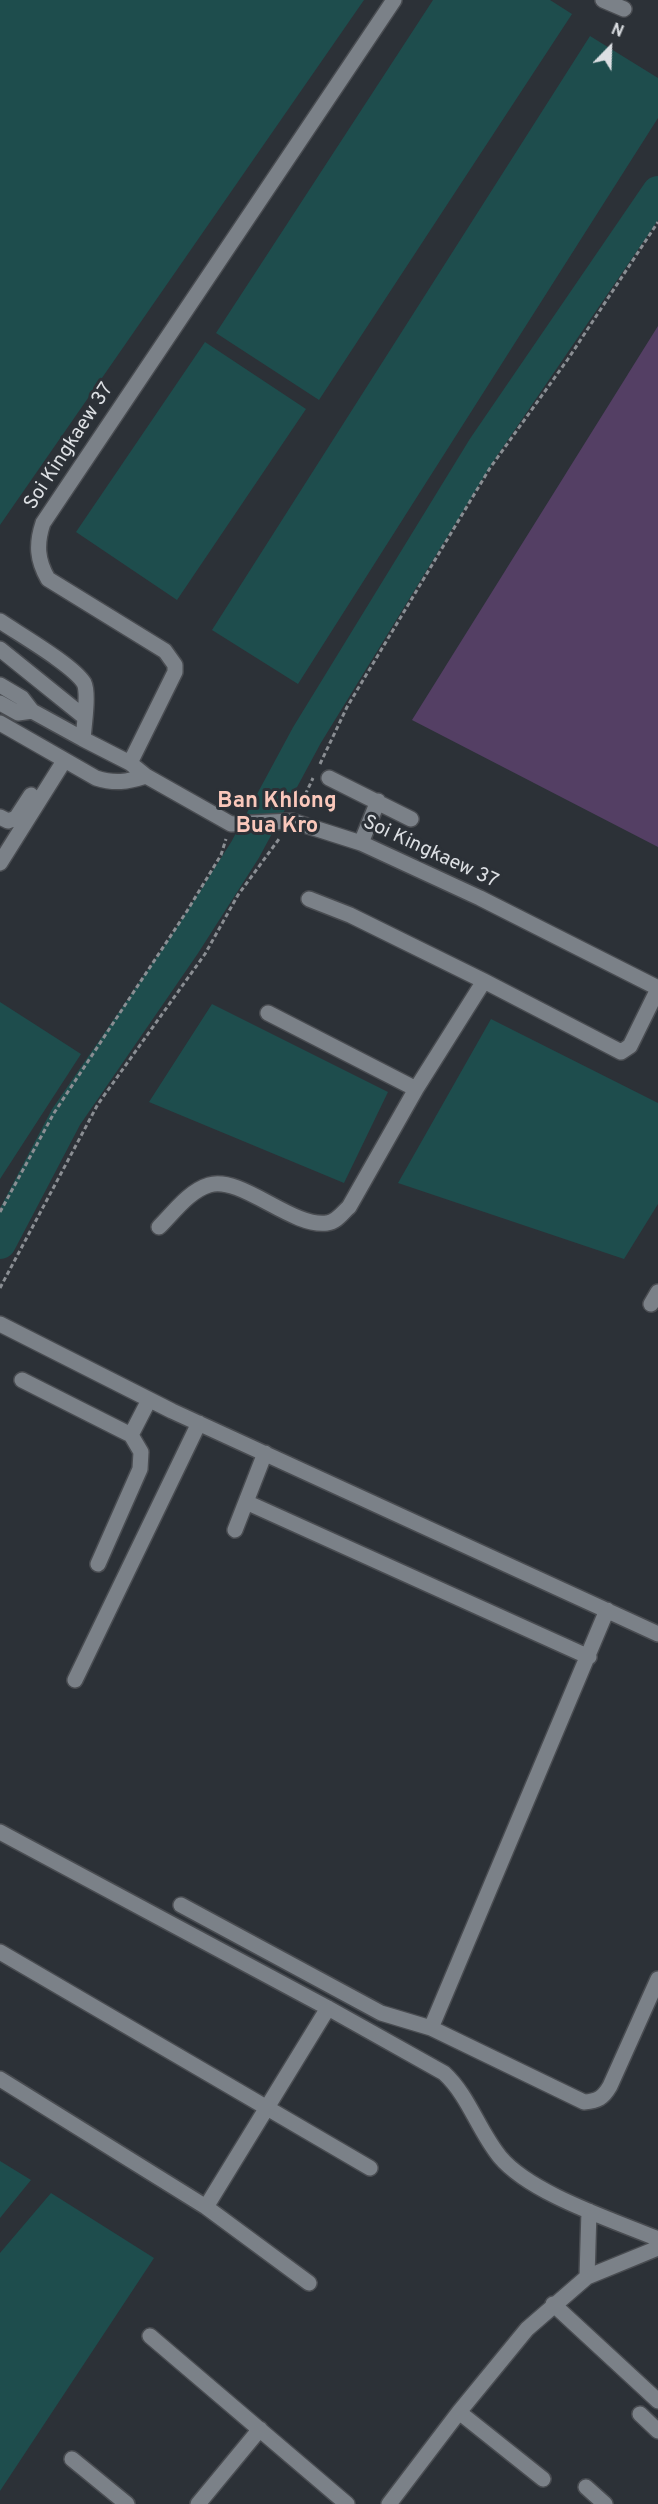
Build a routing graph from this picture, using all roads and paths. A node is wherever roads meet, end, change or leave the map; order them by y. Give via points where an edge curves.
1 (394, 0) edge
2 (603, 0) edge
3 (624, 9) dead end
4 (658, 222) edge
5 (1, 624) edge
6 (0, 649) edge
7 (0, 685) edge
8 (32, 711) junction
9 (2, 714) edge
10 (83, 716) junction
11 (83, 739) junction
12 (60, 760) junction
13 (130, 763) junction
14 (146, 776) junction
15 (329, 778) dead end
16 (378, 801) junction
17 (0, 817) edge
18 (411, 819) dead end
19 (292, 821) junction
20 (231, 824) junction
21 (361, 843) junction
22 (0, 863) edge
23 (309, 899) dead end
24 (484, 981) junction
25 (658, 989) edge
26 (268, 1013) dead end
27 (416, 1089) junction
28 (0, 1212) edge
29 (159, 1227) dead end
30 (0, 1288) edge
31 (0, 1324) edge
32 (22, 1380) dead end
33 (149, 1400) junction
34 (199, 1423) junction
35 (131, 1435) junction
36 (265, 1453) junction
37 (246, 1503) junction
38 (235, 1530) dead end
39 (98, 1564) dead end
40 (607, 1610) junction
41 (658, 1634) edge
42 (589, 1657) junction
43 (75, 1680) dead end
44 (0, 1832) edge
45 (181, 1905) dead end
46 (0, 1953) edge
47 (658, 1979) edge
48 (328, 2008) junction
49 (432, 2028) junction
50 (0, 2079) edge
51 (268, 2108) junction
52 (370, 2168) dead end
53 (206, 2207) junction
54 (590, 2211) junction
55 (658, 2239) edge
56 (658, 2248) edge
57 (586, 2277) junction
58 (309, 2283) dead end
59 (553, 2304) junction
60 (150, 2336) dead end
61 (658, 2401) edge
62 (459, 2412) junction
63 (640, 2414) dead end
64 (260, 2429) junction
65 (658, 2431) edge
66 (72, 2458) dead end
67 (543, 2479) dead end
68 (586, 2487) dead end
69 (127, 2504) edge
70 (198, 2504) edge
71 (347, 2504) edge
72 (388, 2504) edge
73 (605, 2504) edge

1 - 13 street, Soi Kingkaew 37 via 43,523 38,537 40,564 48,579 165,651 175,665 169,686
2 - 3 street
4 - 19 path via 490,468 347,707
5 - 10 street via 73,671 84,683 87,694
6 - 10 street
7 - 8 street via 22,698
8 - 9 street
8 - 11 street
9 - 12 street
10 - 11 street
11 - 13 street
12 - 14 street via 111,783
12 - 17 street via 16,818 8,821
12 - 22 street
13 - 14 street
14 - 20 street
15 - 16 street
16 - 18 street
16 - 21 street
19 - 20 street, Soi Kingkaew 37
19 - 21 street, Soi Kingkaew 37
19 - 30 path via 238,895 205,954 98,1104
20 - 28 path via 221,855 54,1113
21 - 25 street, Soi Kingkaew 37 via 480,898
23 - 24 street
24 - 25 street via 621,1052 630,1046
24 - 27 street
26 - 27 street
27 - 29 street via 349,1207 338,1219 309,1222 234,1187 211,1184 189,1197
31 - 33 street
32 - 35 street
33 - 34 street
33 - 35 street
34 - 36 street
34 - 43 street
35 - 39 street via 141,1452 140,1469
36 - 37 street
36 - 40 street
37 - 38 street
37 - 42 street
40 - 41 street
40 - 42 street
42 - 49 street
44 - 48 street
45 - 49 street via 381,2013
46 - 51 street
47 - 49 street via 610,2086 595,2101 584,2102
48 - 51 street
48 - 54 street via 444,2073 457,2085 500,2157 530,2182
50 - 53 street
51 - 52 street
51 - 53 street
53 - 58 street
54 - 55 street
54 - 57 street
56 - 57 street
57 - 59 street
59 - 61 street
59 - 62 street via 527,2329
60 - 64 street
62 - 67 street
62 - 72 street
63 - 65 street
64 - 70 street
64 - 71 street
66 - 69 street
68 - 73 street

